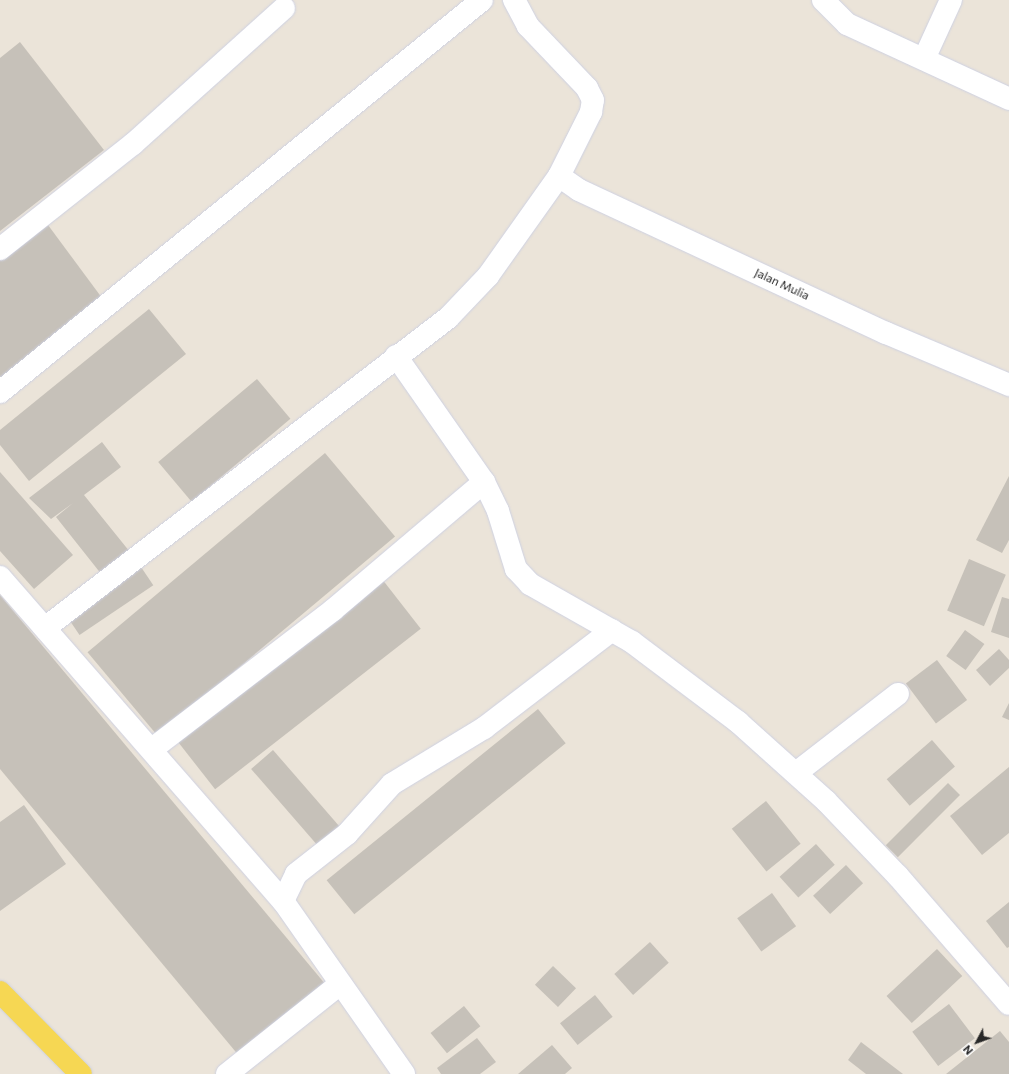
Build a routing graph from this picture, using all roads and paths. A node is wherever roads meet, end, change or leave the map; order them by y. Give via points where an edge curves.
1 (482, 0) edge
2 (514, 0) edge
3 (823, 0) edge
4 (951, 0) edge
5 (284, 8) dead end
6 (924, 59) junction
7 (1009, 99) edge
8 (559, 176) junction
9 (0, 249) edge
10 (396, 356) junction
11 (1009, 385) edge
12 (0, 392) edge
13 (484, 482) junction
14 (0, 577) edge
15 (45, 628) junction
16 (612, 630) junction
17 (898, 694) dead end
18 (152, 749) junction
19 (796, 773) junction
20 (283, 901) junction
21 (339, 985) junction
22 (0, 992) edge
23 (1009, 1004) edge
24 (81, 1074) edge
25 (226, 1074) edge
26 (404, 1074) edge

1 - 12 street
2 - 8 street via 528,26 587,88 593,100 591,112
3 - 6 street via 847,24
4 - 6 street
5 - 9 street via 133,144
6 - 7 street
8 - 10 street via 488,276 448,318
8 - 11 street, Jalan Mulia via 579,190 886,333
10 - 13 street
10 - 15 street via 162,541
13 - 16 street via 498,511 516,569 545,596
13 - 18 street via 333,610
14 - 15 street
15 - 18 street
16 - 19 street via 738,722
16 - 20 street via 484,728 392,784 347,834 296,874
17 - 19 street
18 - 20 street
19 - 23 street via 898,876
20 - 21 street
21 - 25 street
21 - 26 street
22 - 24 main road

